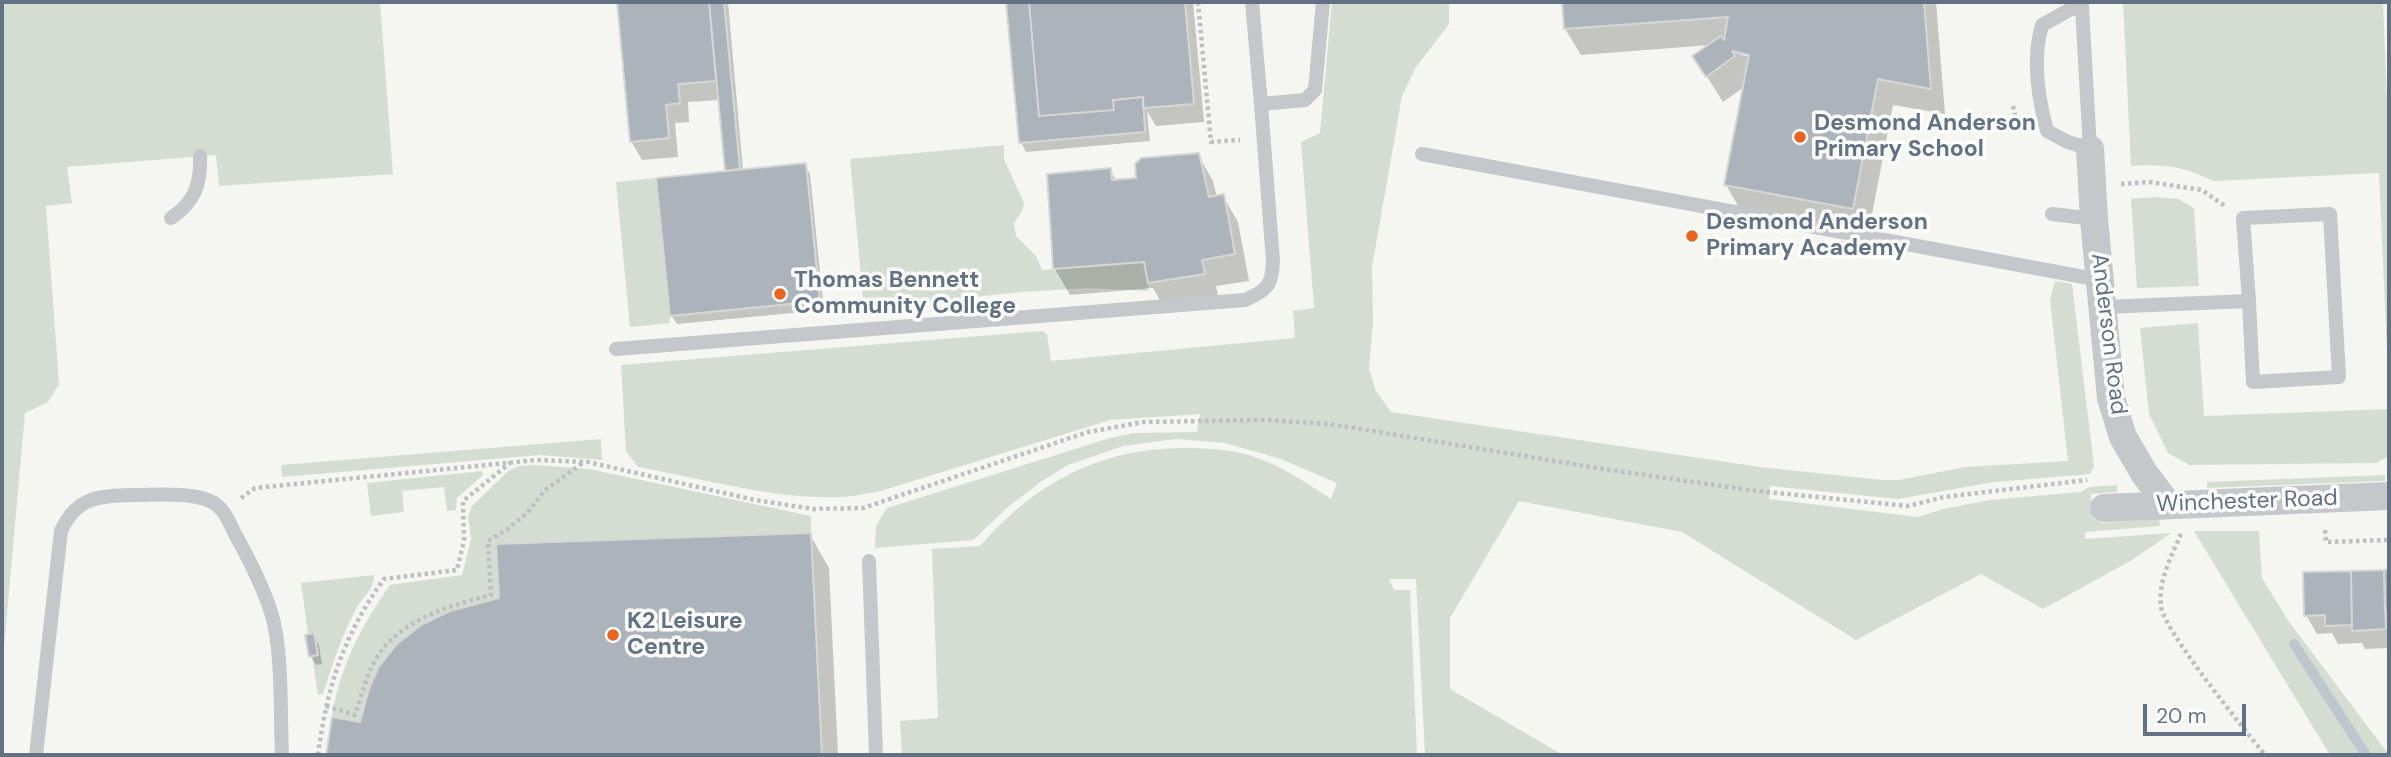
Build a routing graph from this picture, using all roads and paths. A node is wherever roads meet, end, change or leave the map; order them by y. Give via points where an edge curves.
1 (1198, 2) edge
2 (1252, 2) edge
3 (1322, 2) edge
4 (2082, 4) edge
5 (1261, 104) junction
6 (1264, 138) junction
7 (2090, 149) junction
8 (1422, 154) dead end
9 (200, 156) dead end
10 (2052, 214) dead end
11 (171, 218) dead end
12 (2094, 219) junction
13 (2102, 293) junction
14 (2249, 302) junction
15 (615, 349) dead end
16 (511, 462) junction
17 (584, 462) junction
18 (2094, 480) dead end
19 (2389, 496) edge
20 (2168, 505) junction
21 (2104, 508) dead end
22 (223, 511) junction
23 (2182, 532) dead end
24 (869, 561) dead end
25 (326, 706) junction
26 (36, 755) edge
27 (282, 755) edge
28 (318, 755) edge
29 (876, 755) edge
30 (2265, 755) edge

1 - 6 path via 1211,142
2 - 5 lane
3 - 5 lane via 1315,90 1305,100
4 - 7 lane
4 - 7 lane via 2042,25 2036,46 2047,131
5 - 6 lane
6 - 15 lane via 1272,278 1263,292 1245,300
7 - 12 street, Anderson Road
8 - 13 lane
9 - 11 lane via 201,172 190,202
10 - 12 lane
12 - 13 street, Anderson Road
13 - 14 lane
13 - 20 street, Anderson Road via 2111,398 2123,437
14 - 14 lane via 2244,218 2330,214 2339,377 2253,382
16 - 17 path
16 - 22 path via 255,488
16 - 25 path via 463,502 464,540 457,570 384,579 336,666
17 - 18 path via 755,500 813,509 863,508 1088,432 1144,422 1267,420 1329,424 1744,489 1908,506
17 - 25 path via 488,541 491,595 441,609 392,641 374,661 355,715
19 - 20 street, Winchester Road
20 - 21 street, Winchester Road
22 - 26 lane via 196,496 146,495 110,496 80,504 69,514 61,531
22 - 27 lane via 272,613
23 - 30 path via 2161,582 2161,609 2180,643
24 - 29 lane
25 - 28 path

